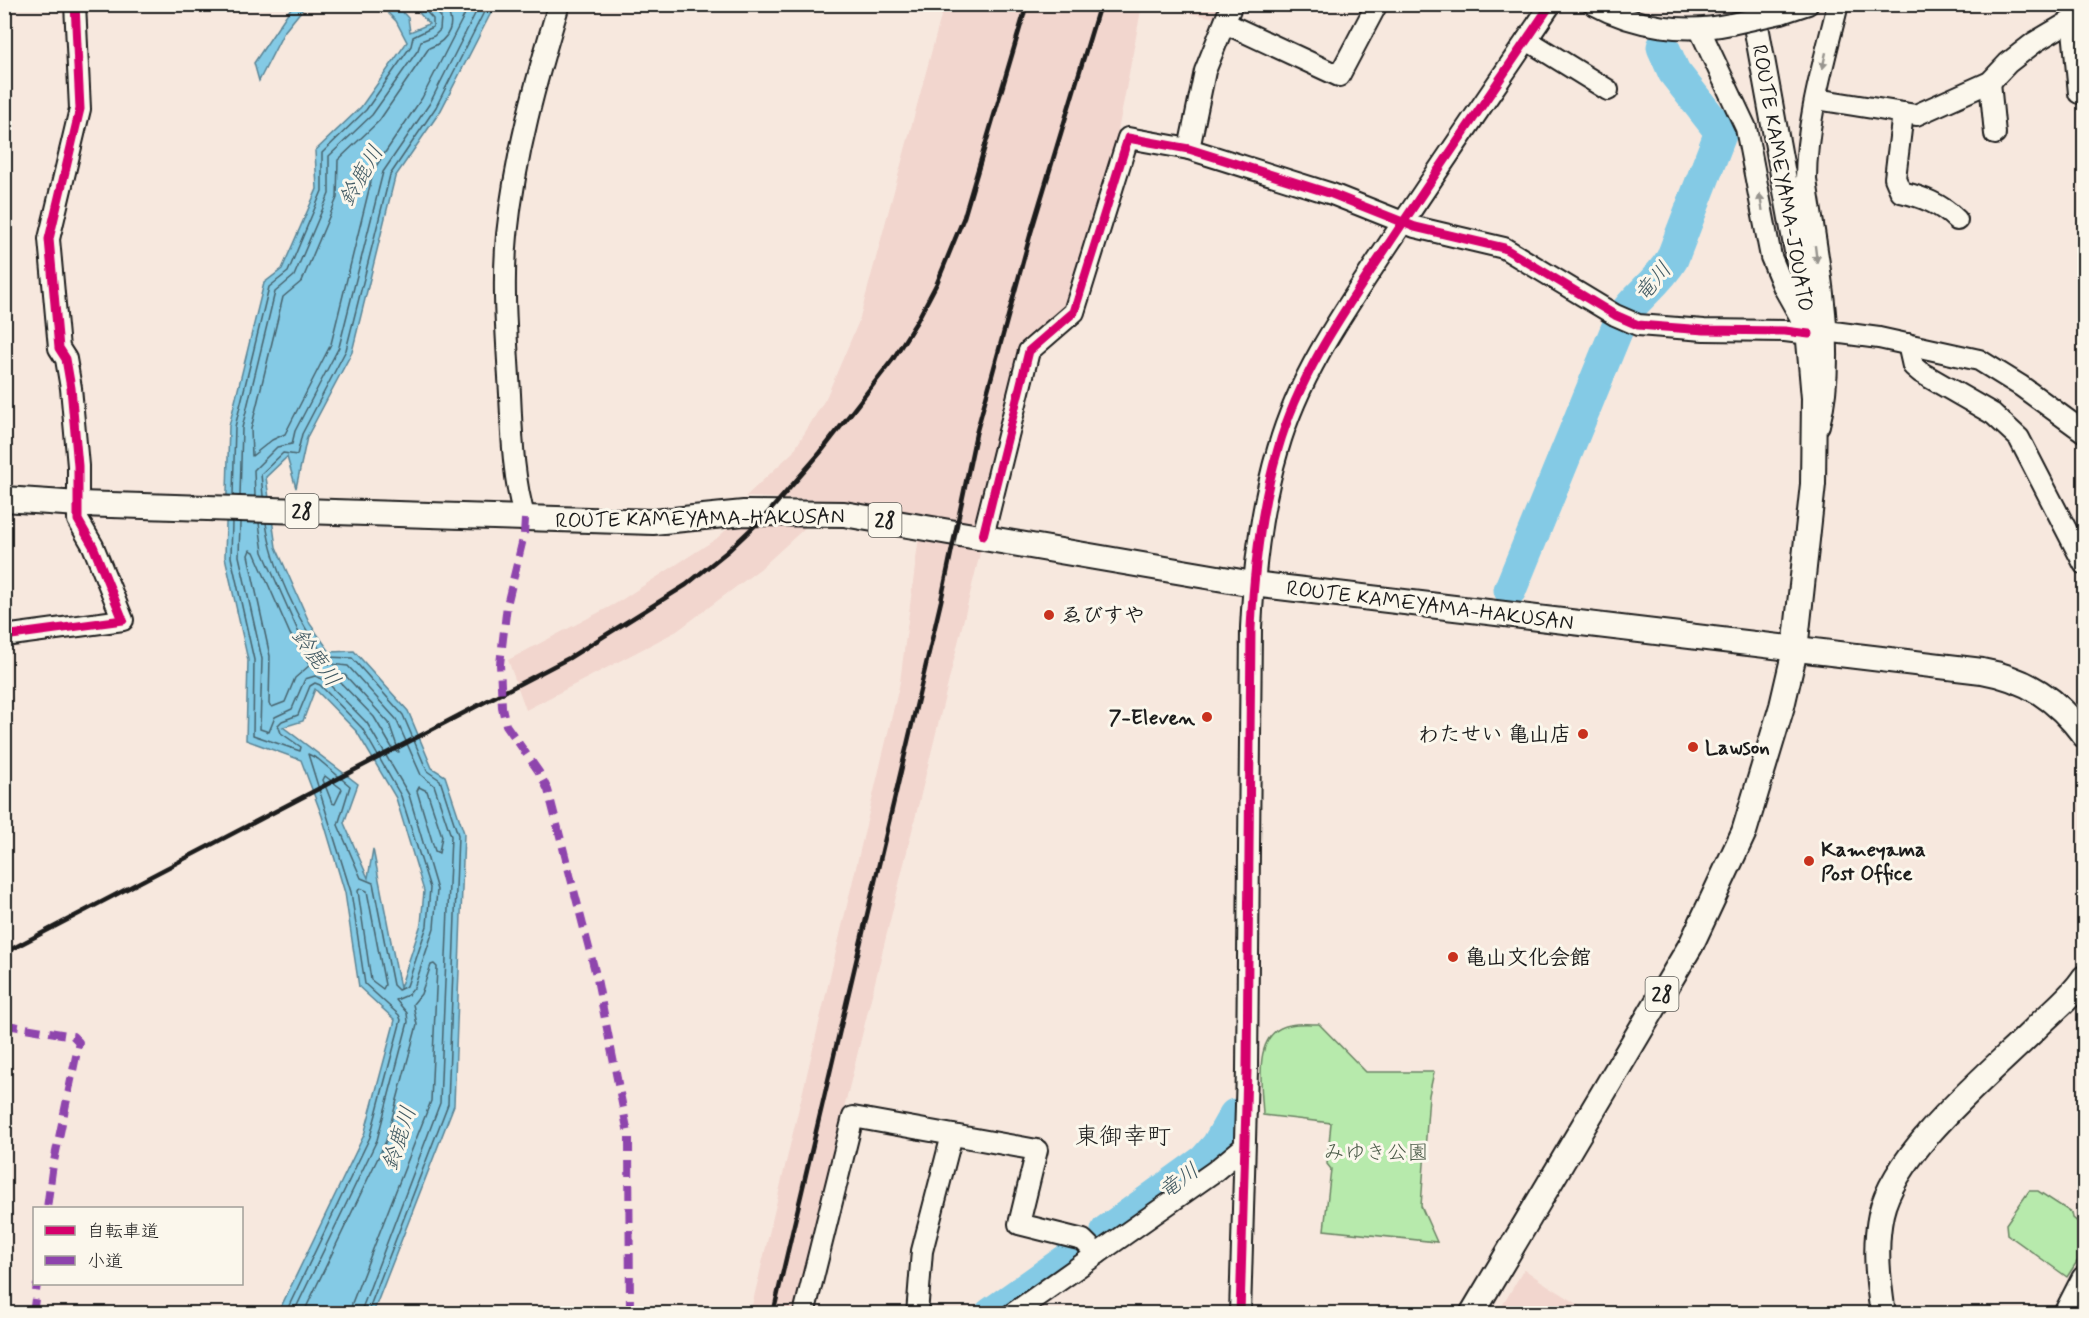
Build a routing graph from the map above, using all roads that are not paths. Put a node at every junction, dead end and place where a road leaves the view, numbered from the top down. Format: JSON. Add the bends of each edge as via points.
{"nodes":[{"id":1,"x":75,"y":4,"type":"edge"},
{"id":2,"x":559,"y":4,"type":"edge"},
{"id":3,"x":1232,"y":4,"type":"edge"},
{"id":4,"x":1377,"y":4,"type":"edge"},
{"id":5,"x":1551,"y":4,"type":"edge"},
{"id":6,"x":1593,"y":4,"type":"edge"},
{"id":7,"x":1752,"y":4,"type":"edge"},
{"id":8,"x":1808,"y":4,"type":"edge"},
{"id":9,"x":1838,"y":4,"type":"edge"},
{"id":10,"x":2078,"y":16,"type":"edge"},
{"id":11,"x":1225,"y":23,"type":"junction"},
{"id":12,"x":1700,"y":30,"type":"junction"},
{"id":13,"x":1527,"y":40,"type":"junction"},
{"id":14,"x":1990,"y":82,"type":"junction"},
{"id":15,"x":1608,"y":90,"type":"dead end"},
{"id":16,"x":2079,"y":93,"type":"dead end"},
{"id":17,"x":1816,"y":99,"type":"junction"},
{"id":18,"x":1903,"y":112,"type":"junction"},
{"id":19,"x":1995,"y":134,"type":"dead end"},
{"id":20,"x":1189,"y":149,"type":"junction"},
{"id":21,"x":1957,"y":220,"type":"dead end"},
{"id":22,"x":1404,"y":221,"type":"junction"},
{"id":23,"x":1818,"y":333,"type":"junction"},
{"id":24,"x":1908,"y":344,"type":"junction"},
{"id":25,"x":2085,"y":432,"type":"edge"},
{"id":26,"x":4,"y":499,"type":"edge"},
{"id":27,"x":85,"y":504,"type":"junction"},
{"id":28,"x":518,"y":519,"type":"junction"},
{"id":29,"x":983,"y":536,"type":"junction"},
{"id":30,"x":2085,"y":564,"type":"edge"},
{"id":31,"x":1253,"y":584,"type":"junction"},
{"id":32,"x":4,"y":636,"type":"edge"},
{"id":33,"x":1795,"y":650,"type":"junction"},
{"id":34,"x":2085,"y":735,"type":"edge"},
{"id":35,"x":2085,"y":978,"type":"edge"},
{"id":36,"x":952,"y":1135,"type":"junction"},
{"id":37,"x":1244,"y":1147,"type":"junction"},
{"id":38,"x":1097,"y":1254,"type":"junction"},
{"id":39,"x":2085,"y":1279,"type":"edge"},
{"id":40,"x":804,"y":1314,"type":"edge"},
{"id":41,"x":917,"y":1314,"type":"edge"},
{"id":42,"x":1012,"y":1314,"type":"edge"},
{"id":43,"x":1240,"y":1314,"type":"edge"},
{"id":44,"x":1472,"y":1314,"type":"edge"},
{"id":45,"x":1883,"y":1314,"type":"edge"},
{"id":46,"x":2066,"y":1314,"type":"edge"}],
"edges":[{"from":1,"to":27,"type":"street","via":[[80,109],[49,239],[59,348],[66,359],[71,388]]},
{"from":2,"to":28,"type":"street","via":[[520,152],[507,236],[506,330],[520,502]]},
{"from":3,"to":11,"type":"street"},
{"from":4,"to":11,"type":"street","via":[[1339,76]]},
{"from":5,"to":13,"type":"street"},
{"from":6,"to":12,"type":"street","via":[[1634,21]]},
{"from":7,"to":23,"type":"main road","name":"ROUTE KAMEYAMA-JOUATO"},
{"from":8,"to":12,"type":"street","bridge":true},
{"from":9,"to":17,"type":"street","one_way":true},
{"from":10,"to":14,"type":"street","via":[[2008,63]]},
{"from":10,"to":16,"type":"street"},
{"from":11,"to":20,"type":"street","via":[[1205,71]]},
{"from":23,"to":12,"type":"street","one_way":true,"via":[[1784,288],[1771,257],[1746,128]]},
{"from":13,"to":15,"type":"street"},
{"from":13,"to":22,"type":"street"},
{"from":14,"to":18,"type":"street","via":[[1916,115]]},
{"from":14,"to":19,"type":"street"},
{"from":17,"to":18,"type":"street"},
{"from":17,"to":23,"type":"street","one_way":true,"via":[[1806,180]]},
{"from":18,"to":21,"type":"street","via":[[1895,178],[1901,192],[1923,197]]},
{"from":20,"to":22,"type":"street"},
{"from":20,"to":29,"type":"street","via":[[1128,138],[1074,312],[1029,351]]},
{"from":22,"to":23,"type":"street","via":[[1504,248],[1638,325]]},
{"from":22,"to":31,"type":"street","via":[[1335,324],[1301,390],[1278,447]]},
{"from":23,"to":24,"type":"street"},
{"from":23,"to":33,"type":"main road","name":"ROUTE KAMEYAMA-JOUATO","via":[[1813,484]]},
{"from":24,"to":25,"type":"street","via":[[1979,360]]},
{"from":24,"to":30,"type":"street","via":[[1913,366],[1920,372],[1994,414],[2019,438]]},
{"from":26,"to":27,"type":"main road","name":"ROUTE KAMEYAMA-HAKUSAN","number":"28"},
{"from":27,"to":28,"type":"main road","name":"ROUTE KAMEYAMA-HAKUSAN","number":"28"},
{"from":27,"to":32,"type":"street","via":[[78,520],[93,546],[123,620]]},
{"from":28,"to":29,"type":"main road","name":"ROUTE KAMEYAMA-HAKUSAN","number":"28","via":[[653,522],[744,513],[830,513]]},
{"from":29,"to":31,"type":"main road","name":"ROUTE KAMEYAMA-HAKUSAN","number":"28"},
{"from":31,"to":33,"type":"main road","name":"ROUTE KAMEYAMA-HAKUSAN","number":"28"},
{"from":31,"to":37,"type":"street"},
{"from":33,"to":34,"type":"main road","via":[[2004,675],[2053,699]]},
{"from":33,"to":44,"type":"main road","number":"28","via":[[1754,803],[1710,908]]},
{"from":35,"to":45,"type":"main road","via":[[1926,1137],[1900,1170],[1888,1191],[1878,1234]]},
{"from":36,"to":38,"type":"street","via":[[1037,1150],[1019,1224],[1083,1240]]},
{"from":36,"to":40,"type":"street","via":[[853,1117]]},
{"from":36,"to":41,"type":"street","via":[[922,1251]]},
{"from":37,"to":38,"type":"street"},
{"from":37,"to":43,"type":"street"},
{"from":38,"to":42,"type":"street"},
{"from":39,"to":46,"type":"main road"}]}
